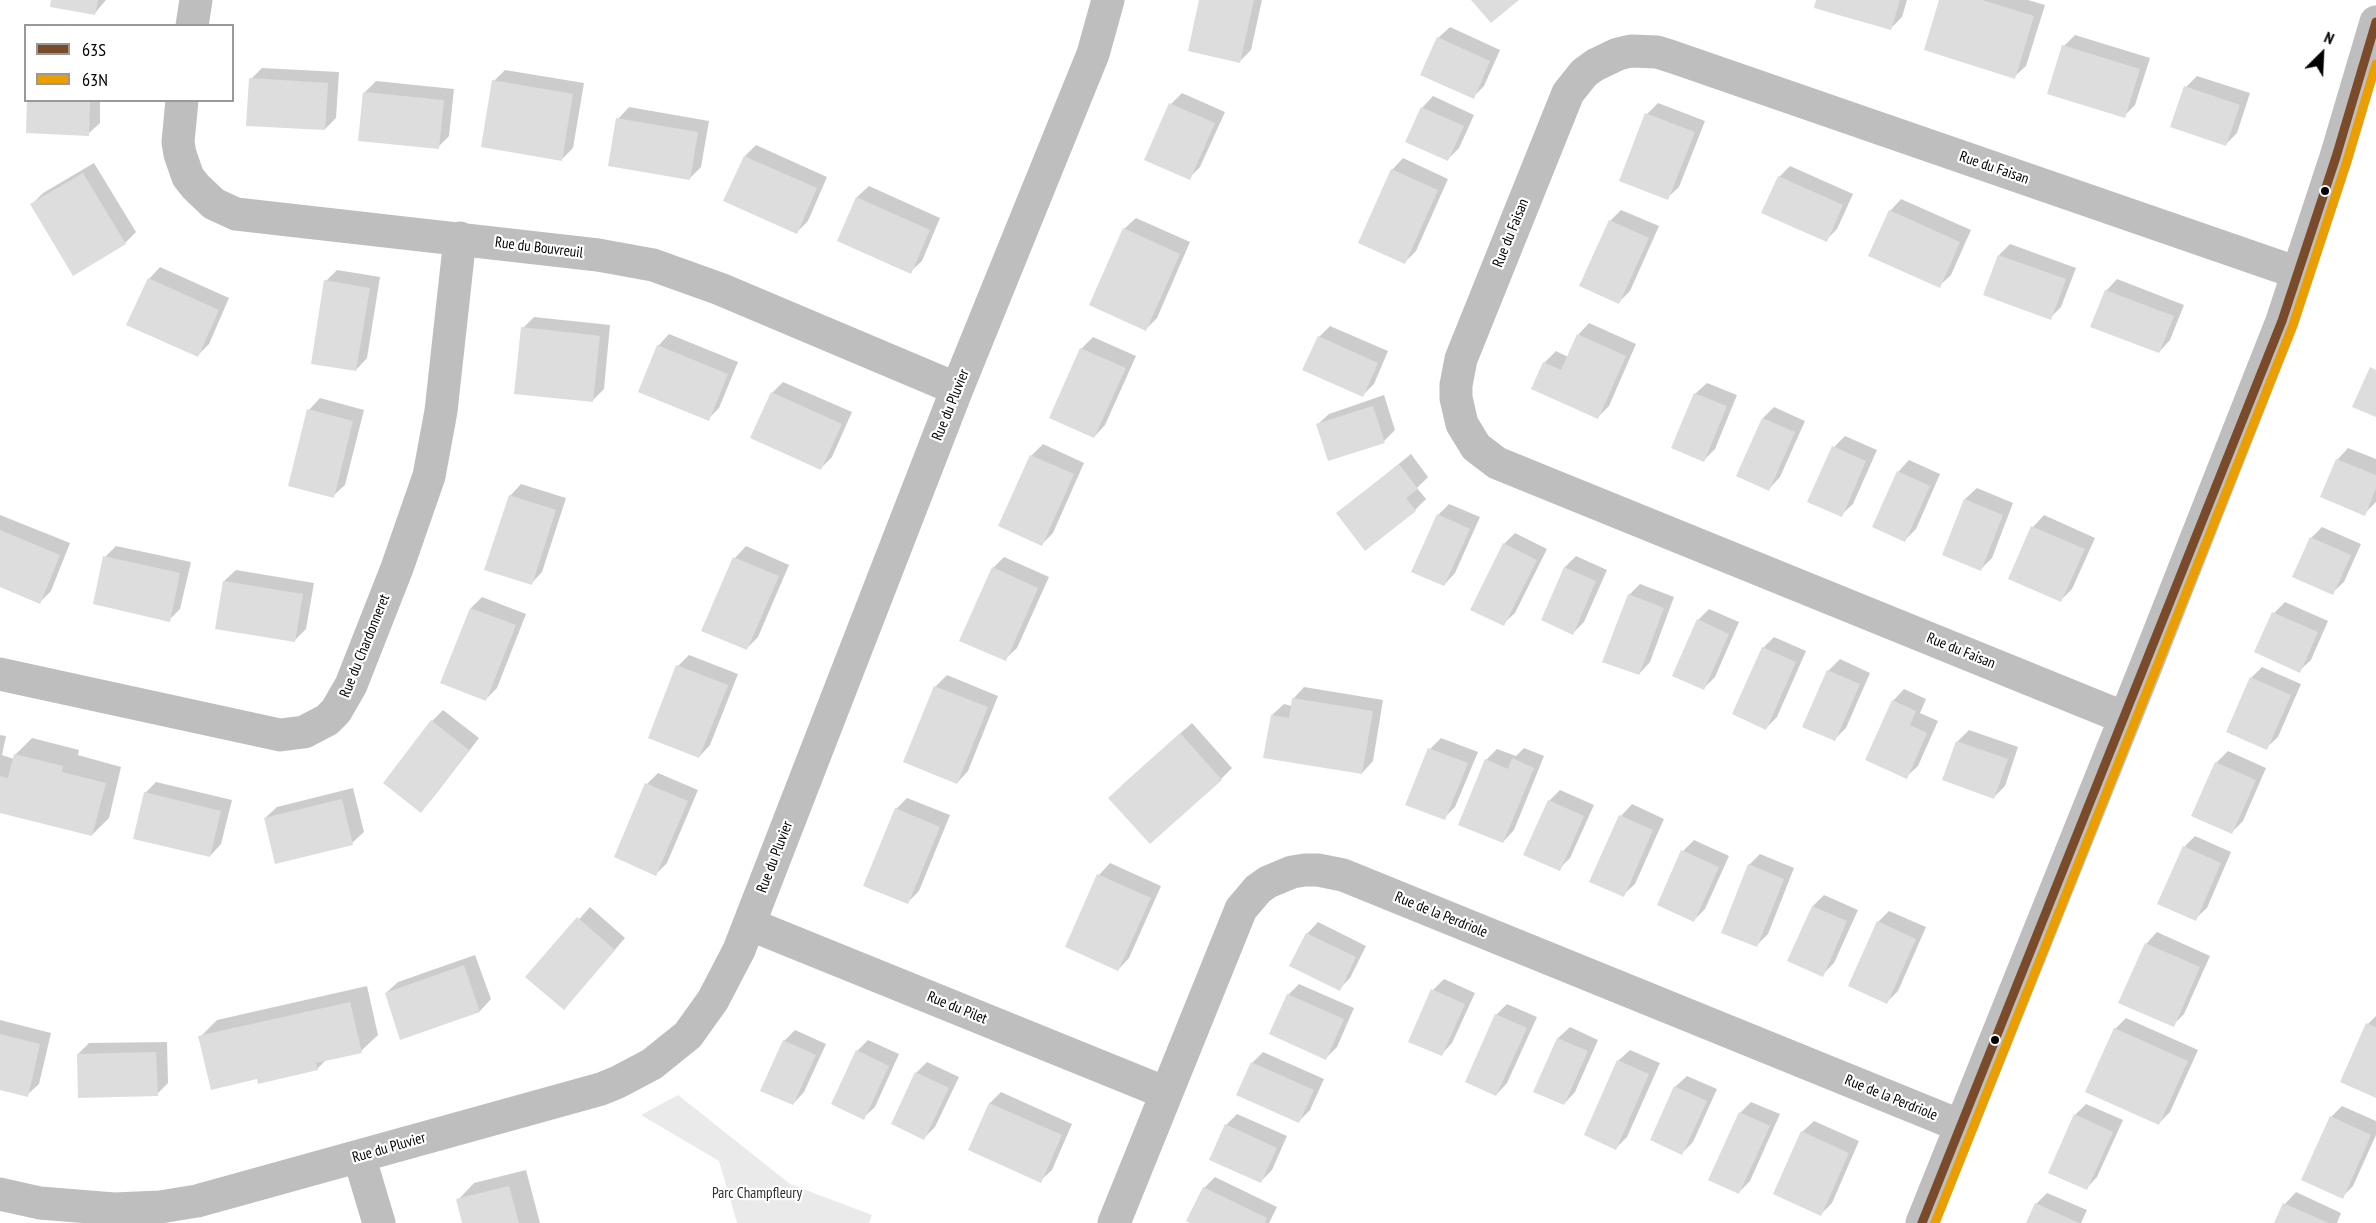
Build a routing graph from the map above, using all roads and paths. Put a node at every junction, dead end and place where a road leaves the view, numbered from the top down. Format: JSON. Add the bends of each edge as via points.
{"nodes":[{"id":1,"x":196,"y":0,"type":"edge"},
{"id":2,"x":1108,"y":0,"type":"edge"},
{"id":3,"x":2376,"y":22,"type":"edge"},
{"id":4,"x":192,"y":24,"type":"edge"},
{"id":5,"x":182,"y":102,"type":"edge"},
{"id":6,"x":460,"y":238,"type":"junction"},
{"id":7,"x":2298,"y":273,"type":"junction"},
{"id":8,"x":957,"y":389,"type":"junction"},
{"id":9,"x":0,"y":674,"type":"edge"},
{"id":10,"x":2125,"y":718,"type":"junction"},
{"id":11,"x":749,"y":924,"type":"junction"},
{"id":12,"x":1166,"y":1093,"type":"junction"},
{"id":13,"x":1961,"y":1126,"type":"junction"},
{"id":14,"x":359,"y":1156,"type":"junction"},
{"id":15,"x":0,"y":1194,"type":"edge"},
{"id":16,"x":379,"y":1223,"type":"edge"},
{"id":17,"x":1114,"y":1223,"type":"edge"},
{"id":18,"x":1922,"y":1223,"type":"edge"}],
"edges":[{"from":1,"to":4,"type":"street"},
{"from":2,"to":8,"type":"street","name":"Rue du Pluvier","via":[[1093,54]]},
{"from":3,"to":7,"type":"street"},
{"from":5,"to":6,"type":"street","name":"Rue du Bouvreuil","via":[[178,142],[184,166],[196,187],[224,209],[248,216]]},
{"from":6,"to":8,"type":"street","name":"Rue du Bouvreuil","via":[[653,265],[720,289]]},
{"from":6,"to":9,"type":"street","name":"Rue du Chardonneret","via":[[441,411],[429,476],[351,685],[327,720],[304,732],[280,735]]},
{"from":7,"to":10,"type":"street"},
{"from":7,"to":10,"type":"street","name":"Rue du Faisan","via":[[1670,56],[1631,51],[1595,65],[1568,93],[1461,359],[1456,398],[1462,424],[1476,447],[1497,464]]},
{"from":8,"to":11,"type":"street","name":"Rue du Pluvier"},
{"from":10,"to":13,"type":"street"},
{"from":11,"to":12,"type":"street","name":"Rue du Pilet"},
{"from":11,"to":14,"type":"street","name":"Rue du Pluvier","via":[[701,1018],[688,1035],[652,1064],[601,1089]]},
{"from":12,"to":13,"type":"street","name":"Rue de la Perdriole","via":[[1241,909],[1274,879],[1292,872],[1318,870],[1343,875]]},
{"from":12,"to":17,"type":"street","name":"Rue de la Perdriole"},
{"from":13,"to":18,"type":"street"},
{"from":14,"to":15,"type":"street","name":"Rue du Pluvier","via":[[196,1201],[160,1207],[64,1206]]},
{"from":14,"to":16,"type":"street"}]}
